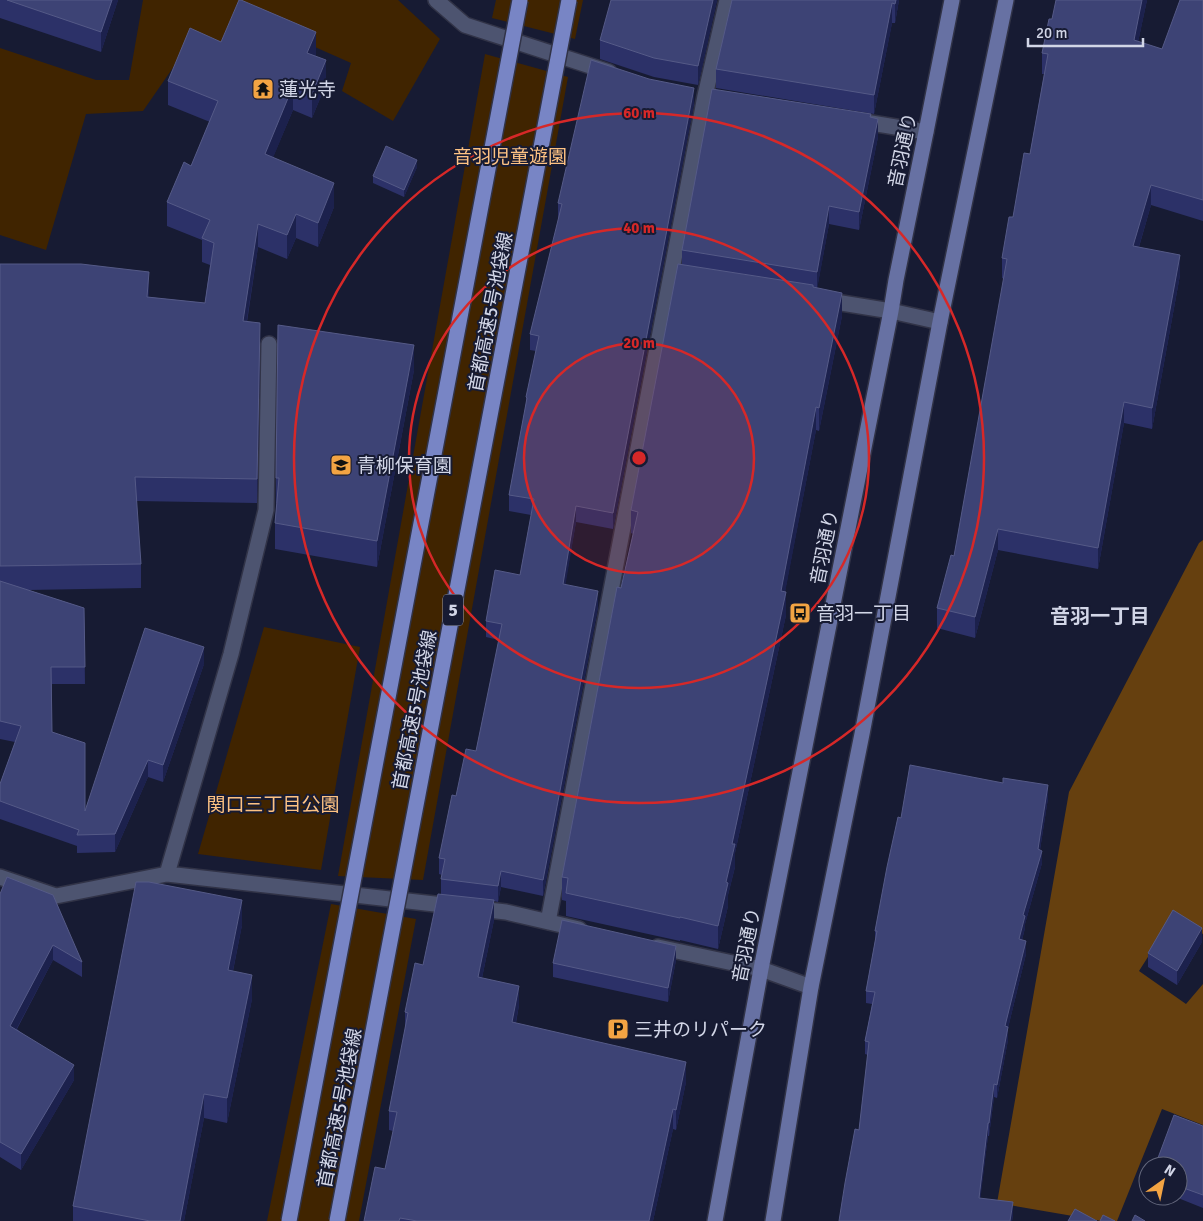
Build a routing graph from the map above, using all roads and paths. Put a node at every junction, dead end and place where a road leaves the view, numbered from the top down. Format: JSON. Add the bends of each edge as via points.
{"nodes":[{"id":1,"x":436,"y":0,"type":"edge"},
{"id":2,"x":520,"y":0,"type":"edge"},
{"id":3,"x":569,"y":0,"type":"edge"},
{"id":4,"x":727,"y":0,"type":"edge"},
{"id":5,"x":952,"y":0,"type":"edge"},
{"id":6,"x":1006,"y":0,"type":"edge"},
{"id":7,"x":624,"y":77,"type":"edge"},
{"id":8,"x":687,"y":93,"type":"edge"},
{"id":9,"x":710,"y":97,"type":"junction"},
{"id":10,"x":840,"y":118,"type":"edge"},
{"id":11,"x":926,"y":132,"type":"junction"},
{"id":12,"x":806,"y":298,"type":"edge"},
{"id":13,"x":891,"y":311,"type":"junction"},
{"id":14,"x":940,"y":322,"type":"junction"},
{"id":15,"x":269,"y":344,"type":"dead end"},
{"id":16,"x":167,"y":874,"type":"junction"},
{"id":17,"x":0,"y":877,"type":"edge"},
{"id":18,"x":548,"y":922,"type":"junction"},
{"id":19,"x":595,"y":933,"type":"edge"},
{"id":20,"x":641,"y":943,"type":"edge"},
{"id":21,"x":761,"y":969,"type":"junction"},
{"id":22,"x":811,"y":987,"type":"junction"},
{"id":23,"x":289,"y":1221,"type":"edge"},
{"id":24,"x":337,"y":1221,"type":"edge"},
{"id":25,"x":715,"y":1221,"type":"edge"},
{"id":26,"x":773,"y":1221,"type":"edge"}],
"edges":[{"from":1,"to":7,"type":"street","via":[[465,25]]},
{"from":2,"to":23,"type":"highway","name":"首都高速5号池袋線","bridge":true},
{"from":3,"to":24,"type":"highway","name":"首都高速5号池袋線","number":"5","bridge":true},
{"from":4,"to":9,"type":"street"},
{"from":5,"to":11,"type":"main road","name":"音羽通り"},
{"from":6,"to":14,"type":"main road"},
{"from":8,"to":9,"type":"street"},
{"from":9,"to":18,"type":"street"},
{"from":10,"to":11,"type":"street"},
{"from":11,"to":13,"type":"main road","name":"音羽通り"},
{"from":12,"to":13,"type":"street"},
{"from":13,"to":14,"type":"street"},
{"from":13,"to":21,"type":"main road","name":"音羽通り"},
{"from":14,"to":22,"type":"main road"},
{"from":15,"to":16,"type":"street","via":[[266,510],[231,654]]},
{"from":16,"to":17,"type":"street","via":[[56,896]]},
{"from":16,"to":18,"type":"street","via":[[506,912]]},
{"from":18,"to":19,"type":"street"},
{"from":20,"to":21,"type":"street"},
{"from":21,"to":22,"type":"street"},
{"from":21,"to":25,"type":"main road","name":"音羽通り"},
{"from":22,"to":26,"type":"main road"}]}
